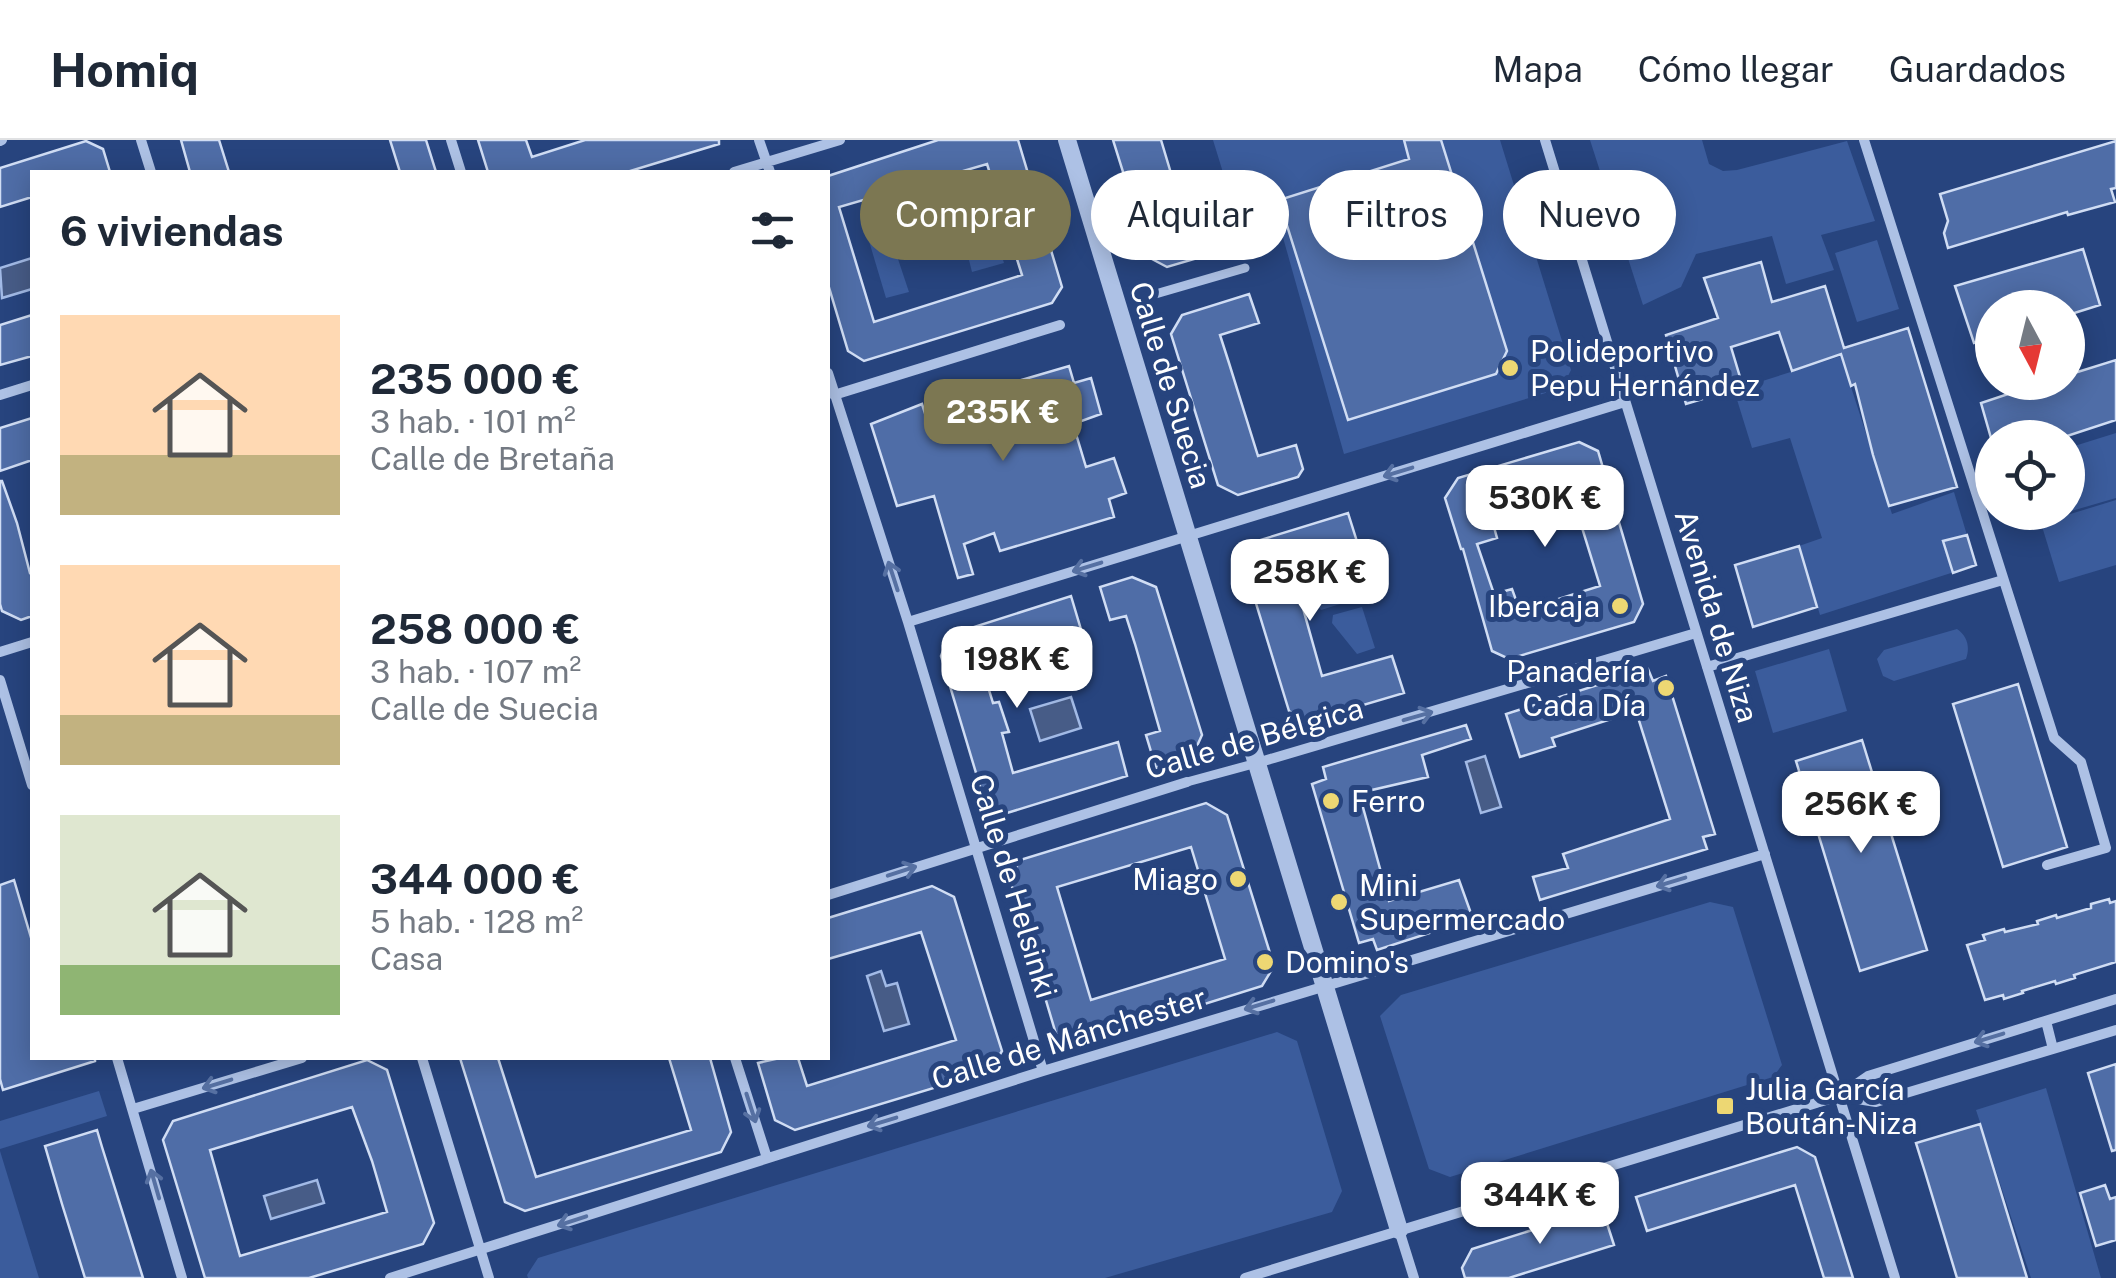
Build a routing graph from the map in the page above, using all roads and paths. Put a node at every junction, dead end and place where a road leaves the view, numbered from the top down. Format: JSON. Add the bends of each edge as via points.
{"nodes":[{"id":1,"x":141,"y":140,"type":"edge"},
{"id":2,"x":451,"y":140,"type":"edge"},
{"id":3,"x":759,"y":140,"type":"edge"},
{"id":4,"x":840,"y":140,"type":"edge"},
{"id":5,"x":1066,"y":140,"type":"edge"},
{"id":6,"x":1545,"y":140,"type":"edge"},
{"id":7,"x":1864,"y":140,"type":"edge"},
{"id":8,"x":768,"y":168,"type":"edge"},
{"id":9,"x":150,"y":170,"type":"edge"},
{"id":10,"x":460,"y":170,"type":"edge"},
{"id":11,"x":1245,"y":268,"type":"dead end"},
{"id":12,"x":1152,"y":295,"type":"dead end"},
{"id":13,"x":1060,"y":325,"type":"dead end"},
{"id":14,"x":830,"y":380,"type":"edge"},
{"id":15,"x":30,"y":386,"type":"edge"},
{"id":16,"x":0,"y":395,"type":"edge"},
{"id":17,"x":834,"y":395,"type":"junction"},
{"id":18,"x":1625,"y":402,"type":"junction"},
{"id":19,"x":1188,"y":536,"type":"junction"},
{"id":20,"x":2003,"y":580,"type":"junction"},
{"id":21,"x":908,"y":622,"type":"junction"},
{"id":22,"x":1696,"y":633,"type":"junction"},
{"id":23,"x":30,"y":643,"type":"edge"},
{"id":24,"x":0,"y":652,"type":"edge"},
{"id":25,"x":1707,"y":667,"type":"junction"},
{"id":26,"x":0,"y":680,"type":"edge"},
{"id":27,"x":1257,"y":763,"type":"junction"},
{"id":28,"x":30,"y":778,"type":"edge"},
{"id":29,"x":1187,"y":782,"type":"joint"},
{"id":30,"x":976,"y":848,"type":"junction"},
{"id":31,"x":1764,"y":854,"type":"junction"},
{"id":32,"x":2047,"y":865,"type":"dead end"},
{"id":33,"x":830,"y":894,"type":"edge"},
{"id":34,"x":1325,"y":986,"type":"junction"},
{"id":35,"x":2116,"y":999,"type":"edge"},
{"id":36,"x":2046,"y":1021,"type":"junction"},
{"id":37,"x":2116,"y":1030,"type":"edge"},
{"id":38,"x":2054,"y":1049,"type":"junction"},
{"id":39,"x":118,"y":1060,"type":"edge"},
{"id":40,"x":295,"y":1060,"type":"edge"},
{"id":41,"x":423,"y":1060,"type":"edge"},
{"id":42,"x":736,"y":1060,"type":"edge"},
{"id":43,"x":1043,"y":1071,"type":"junction"},
{"id":44,"x":1839,"y":1096,"type":"junction"},
{"id":45,"x":133,"y":1109,"type":"junction"},
{"id":46,"x":767,"y":1158,"type":"junction"},
{"id":47,"x":1399,"y":1230,"type":"junction"},
{"id":48,"x":481,"y":1251,"type":"junction"},
{"id":49,"x":182,"y":1278,"type":"edge"},
{"id":50,"x":390,"y":1278,"type":"edge"},
{"id":51,"x":489,"y":1278,"type":"edge"},
{"id":52,"x":1245,"y":1278,"type":"edge"},
{"id":53,"x":1414,"y":1278,"type":"edge"},
{"id":54,"x":1895,"y":1278,"type":"edge"}],
"edges":[{"from":1,"to":9,"type":"street"},
{"from":2,"to":10,"type":"street"},
{"from":3,"to":8,"type":"street"},
{"from":4,"to":8,"type":"street"},
{"from":5,"to":19,"type":"street","name":"Calle de Suecia"},
{"from":6,"to":18,"type":"street","name":"Avenida de Niza"},
{"from":7,"to":20,"type":"street"},
{"from":11,"to":12,"type":"street"},
{"from":13,"to":17,"type":"street"},
{"from":14,"to":17,"type":"street","name":"Calle de Helsinki"},
{"from":15,"to":16,"type":"street"},
{"from":21,"to":17,"type":"street","name":"Calle de Helsinki","one_way":true},
{"from":18,"to":19,"type":"street","one_way":true},
{"from":18,"to":22,"type":"street","name":"Avenida de Niza"},
{"from":19,"to":21,"type":"street","one_way":true},
{"from":19,"to":27,"type":"street","name":"Calle de Suecia"},
{"from":20,"to":25,"type":"street"},
{"from":20,"to":32,"type":"street","via":[[2054,738],[2081,762],[2106,848]]},
{"from":21,"to":30,"type":"street","name":"Calle de Helsinki"},
{"from":22,"to":25,"type":"street","name":"Avenida de Niza"},
{"from":27,"to":22,"type":"street","name":"Calle de Bélgica","one_way":true},
{"from":23,"to":24,"type":"street"},
{"from":25,"to":31,"type":"street","name":"Avenida de Niza"},
{"from":26,"to":28,"type":"street"},
{"from":27,"to":29,"type":"street","name":"Calle de Bélgica"},
{"from":27,"to":34,"type":"street","name":"Calle de Suecia"},
{"from":29,"to":30,"type":"street","name":"Calle de Bélgica"},
{"from":33,"to":30,"type":"street","name":"Calle de Bélgica","one_way":true},
{"from":30,"to":43,"type":"street","name":"Calle de Helsinki"},
{"from":31,"to":34,"type":"street","name":"Calle de Mánchester","one_way":true},
{"from":31,"to":44,"type":"street","name":"Avenida de Niza"},
{"from":34,"to":43,"type":"street","name":"Calle de Mánchester","one_way":true},
{"from":34,"to":47,"type":"street","name":"Calle de Suecia"},
{"from":35,"to":36,"type":"street"},
{"from":36,"to":38,"type":"street"},
{"from":36,"to":44,"type":"street","one_way":true,"via":[[1868,1076]]},
{"from":37,"to":38,"type":"street"},
{"from":38,"to":44,"type":"street","via":[[1876,1102]]},
{"from":39,"to":45,"type":"street"},
{"from":40,"to":45,"type":"street","one_way":true},
{"from":41,"to":48,"type":"street"},
{"from":42,"to":46,"type":"street","one_way":true},
{"from":43,"to":46,"type":"street","name":"Calle de Mánchester","one_way":true},
{"from":44,"to":47,"type":"street"},
{"from":44,"to":54,"type":"street","name":"Avenida de Niza"},
{"from":49,"to":45,"type":"street","one_way":true},
{"from":46,"to":48,"type":"street","name":"Calle de Mánchester","one_way":true},
{"from":47,"to":52,"type":"street"},
{"from":47,"to":53,"type":"street","name":"Calle de Suecia"},
{"from":48,"to":50,"type":"street","name":"Calle de Mánchester"},
{"from":48,"to":51,"type":"street"}]}
